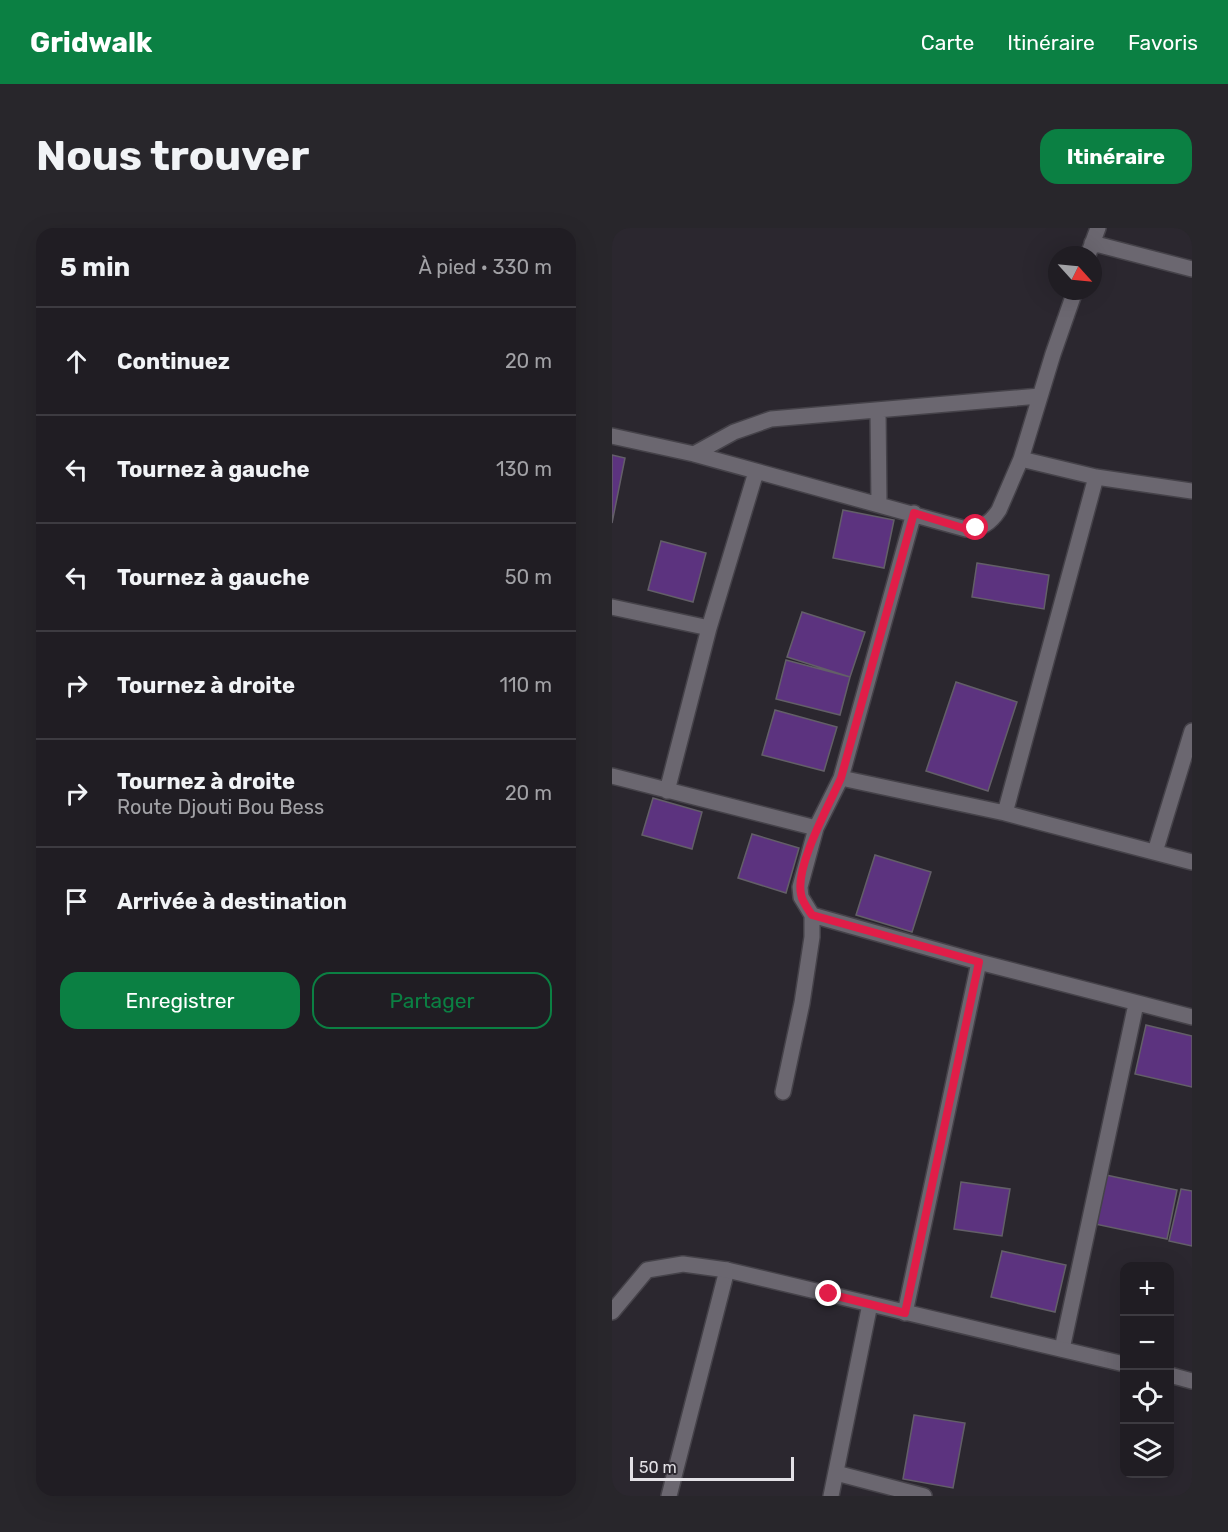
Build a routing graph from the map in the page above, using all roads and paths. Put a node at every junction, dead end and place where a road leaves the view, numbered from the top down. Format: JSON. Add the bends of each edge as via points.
{"nodes":[{"id":1,"x":1098,"y":228,"type":"edge"},
{"id":2,"x":1091,"y":246,"type":"edge"},
{"id":3,"x":1102,"y":251,"type":"edge"},
{"id":4,"x":1192,"y":269,"type":"edge"},
{"id":5,"x":1072,"y":300,"type":"edge"},
{"id":6,"x":1040,"y":396,"type":"junction"},
{"id":7,"x":878,"y":410,"type":"junction"},
{"id":8,"x":612,"y":436,"type":"edge"},
{"id":9,"x":694,"y":454,"type":"junction"},
{"id":10,"x":1021,"y":459,"type":"junction"},
{"id":11,"x":756,"y":472,"type":"junction"},
{"id":12,"x":1096,"y":477,"type":"junction"},
{"id":13,"x":1192,"y":491,"type":"edge"},
{"id":14,"x":879,"y":504,"type":"junction"},
{"id":15,"x":914,"y":513,"type":"junction"},
{"id":16,"x":612,"y":606,"type":"edge"},
{"id":17,"x":710,"y":628,"type":"junction"},
{"id":18,"x":1192,"y":731,"type":"edge"},
{"id":19,"x":612,"y":776,"type":"edge"},
{"id":20,"x":841,"y":778,"type":"junction"},
{"id":21,"x":667,"y":791,"type":"junction"},
{"id":22,"x":1005,"y":813,"type":"junction"},
{"id":23,"x":816,"y":828,"type":"junction"},
{"id":24,"x":1155,"y":852,"type":"junction"},
{"id":25,"x":1192,"y":862,"type":"edge"},
{"id":26,"x":812,"y":915,"type":"junction"},
{"id":27,"x":979,"y":962,"type":"junction"},
{"id":28,"x":1136,"y":1004,"type":"junction"},
{"id":29,"x":1192,"y":1017,"type":"edge"},
{"id":30,"x":783,"y":1092,"type":"dead end"},
{"id":31,"x":727,"y":1270,"type":"junction"},
{"id":32,"x":870,"y":1304,"type":"junction"},
{"id":33,"x":612,"y":1312,"type":"edge"},
{"id":34,"x":905,"y":1313,"type":"junction"},
{"id":35,"x":1062,"y":1349,"type":"junction"},
{"id":36,"x":1120,"y":1364,"type":"edge"},
{"id":37,"x":1174,"y":1376,"type":"edge"},
{"id":38,"x":1192,"y":1381,"type":"edge"},
{"id":39,"x":836,"y":1473,"type":"junction"},
{"id":40,"x":669,"y":1496,"type":"edge"},
{"id":41,"x":831,"y":1496,"type":"edge"},
{"id":42,"x":924,"y":1496,"type":"edge"}],
"edges":[{"from":1,"to":2,"type":"street"},
{"from":3,"to":4,"type":"street"},
{"from":5,"to":6,"type":"street"},
{"from":6,"to":7,"type":"street"},
{"from":6,"to":10,"type":"street"},
{"from":7,"to":9,"type":"street","via":[[771,419],[734,432]]},
{"from":7,"to":14,"type":"street"},
{"from":8,"to":9,"type":"street"},
{"from":9,"to":11,"type":"street"},
{"from":10,"to":12,"type":"street"},
{"from":10,"to":15,"type":"street","via":[[999,510],[983,526],[966,529]]},
{"from":11,"to":14,"type":"street"},
{"from":11,"to":17,"type":"street"},
{"from":12,"to":13,"type":"street"},
{"from":12,"to":22,"type":"street"},
{"from":14,"to":15,"type":"street"},
{"from":15,"to":20,"type":"street"},
{"from":16,"to":17,"type":"street"},
{"from":17,"to":21,"type":"street"},
{"from":18,"to":24,"type":"street"},
{"from":19,"to":21,"type":"street"},
{"from":20,"to":22,"type":"street"},
{"from":20,"to":23,"type":"street"},
{"from":21,"to":23,"type":"street"},
{"from":22,"to":24,"type":"street"},
{"from":23,"to":26,"type":"street","via":[[800,887],[801,897]]},
{"from":24,"to":25,"type":"street"},
{"from":26,"to":27,"type":"street"},
{"from":26,"to":30,"type":"street","via":[[809,963]]},
{"from":27,"to":28,"type":"street"},
{"from":27,"to":34,"type":"street"},
{"from":28,"to":29,"type":"street"},
{"from":28,"to":35,"type":"street"},
{"from":31,"to":32,"type":"street"},
{"from":31,"to":33,"type":"street","via":[[683,1264],[647,1269]]},
{"from":31,"to":40,"type":"street"},
{"from":32,"to":34,"type":"street"},
{"from":32,"to":39,"type":"street"},
{"from":34,"to":35,"type":"street"},
{"from":35,"to":36,"type":"street"},
{"from":37,"to":38,"type":"street"},
{"from":39,"to":41,"type":"street"},
{"from":39,"to":42,"type":"street"}]}
